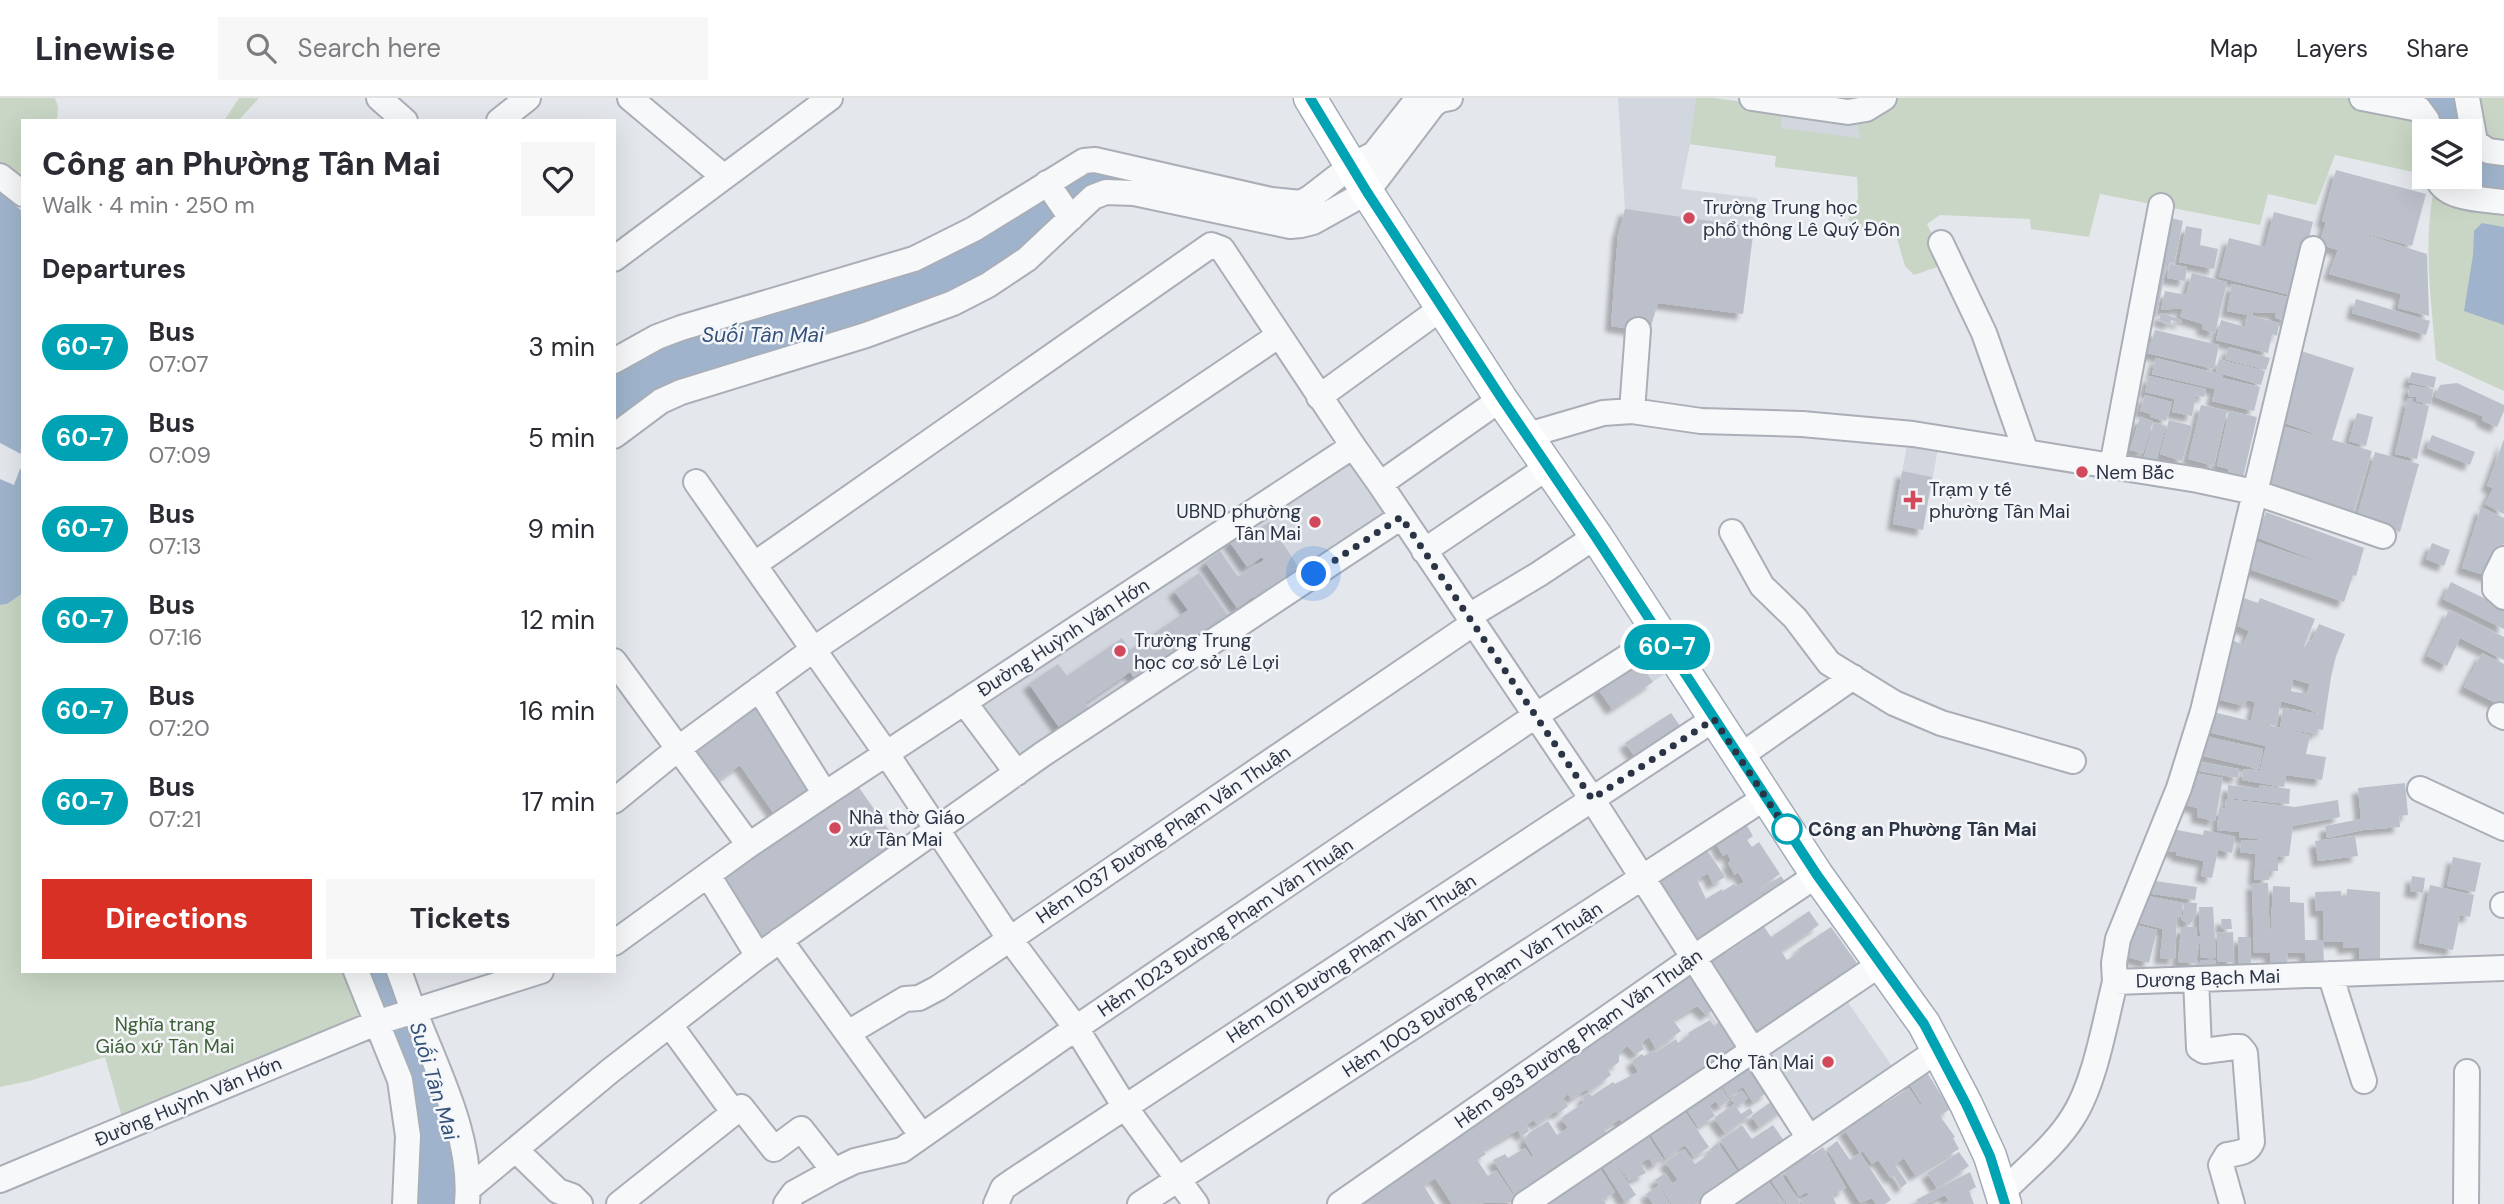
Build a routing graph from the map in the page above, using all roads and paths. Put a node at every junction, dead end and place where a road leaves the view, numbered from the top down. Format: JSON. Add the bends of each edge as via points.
{"nodes":[{"id":1,"x":379,"y":98,"type":"edge"},
{"id":2,"x":528,"y":98,"type":"edge"},
{"id":3,"x":631,"y":98,"type":"edge"},
{"id":4,"x":830,"y":98,"type":"edge"},
{"id":5,"x":1310,"y":98,"type":"edge"},
{"id":6,"x":1418,"y":98,"type":"edge"},
{"id":7,"x":1450,"y":98,"type":"edge"},
{"id":8,"x":1752,"y":98,"type":"edge"},
{"id":9,"x":1884,"y":98,"type":"edge"},
{"id":10,"x":2361,"y":98,"type":"edge"},
{"id":11,"x":2467,"y":98,"type":"edge"},
{"id":12,"x":403,"y":119,"type":"edge"},
{"id":13,"x":502,"y":119,"type":"edge"},
{"id":14,"x":2426,"y":119,"type":"edge"},
{"id":15,"x":2504,"y":153,"type":"edge"},
{"id":16,"x":0,"y":176,"type":"edge"},
{"id":17,"x":724,"y":177,"type":"junction"},
{"id":18,"x":1359,"y":179,"type":"junction"},
{"id":19,"x":1047,"y":183,"type":"junction"},
{"id":20,"x":2445,"y":189,"type":"edge"},
{"id":21,"x":21,"y":192,"type":"edge"},
{"id":22,"x":2504,"y":202,"type":"edge"},
{"id":23,"x":2161,"y":206,"type":"dead end"},
{"id":24,"x":1072,"y":218,"type":"junction"},
{"id":25,"x":1941,"y":243,"type":"dead end"},
{"id":26,"x":2313,"y":249,"type":"dead end"},
{"id":27,"x":616,"y":258,"type":"edge"},
{"id":28,"x":1443,"y":307,"type":"junction"},
{"id":29,"x":1638,"y":330,"type":"dead end"},
{"id":30,"x":1278,"y":336,"type":"junction"},
{"id":31,"x":616,"y":360,"type":"edge"},
{"id":32,"x":1319,"y":397,"type":"junction"},
{"id":33,"x":1502,"y":399,"type":"junction"},
{"id":34,"x":1632,"y":411,"type":"junction"},
{"id":35,"x":616,"y":435,"type":"edge"},
{"id":36,"x":1528,"y":435,"type":"junction"},
{"id":37,"x":1353,"y":446,"type":"junction"},
{"id":38,"x":2026,"y":453,"type":"junction"},
{"id":39,"x":2112,"y":466,"type":"junction"},
{"id":40,"x":1548,"y":467,"type":"junction"},
{"id":41,"x":696,"y":482,"type":"dead end"},
{"id":42,"x":1380,"y":484,"type":"junction"},
{"id":43,"x":2255,"y":492,"type":"junction"},
{"id":44,"x":1401,"y":517,"type":"junction"},
{"id":45,"x":1732,"y":532,"type":"dead end"},
{"id":46,"x":1595,"y":536,"type":"junction"},
{"id":47,"x":2383,"y":536,"type":"dead end"},
{"id":48,"x":1424,"y":551,"type":"junction"},
{"id":49,"x":2504,"y":559,"type":"edge"},
{"id":50,"x":754,"y":564,"type":"junction"},
{"id":51,"x":2504,"y":597,"type":"edge"},
{"id":52,"x":1472,"y":619,"type":"junction"},
{"id":53,"x":1660,"y":636,"type":"junction"},
{"id":54,"x":814,"y":649,"type":"junction"},
{"id":55,"x":616,"y":664,"type":"edge"},
{"id":56,"x":1853,"y":677,"type":"junction"},
{"id":57,"x":759,"y":689,"type":"junction"},
{"id":58,"x":964,"y":702,"type":"junction"},
{"id":59,"x":1535,"y":716,"type":"junction"},
{"id":60,"x":1714,"y":719,"type":"junction"},
{"id":61,"x":679,"y":748,"type":"junction"},
{"id":62,"x":886,"y":753,"type":"junction"},
{"id":63,"x":1739,"y":757,"type":"junction"},
{"id":64,"x":2073,"y":761,"type":"dead end"},
{"id":65,"x":1017,"y":773,"type":"junction"},
{"id":66,"x":2420,"y":789,"type":"dead end"},
{"id":67,"x":825,"y":794,"type":"junction"},
{"id":68,"x":1766,"y":797,"type":"junction"},
{"id":69,"x":616,"y":799,"type":"edge"},
{"id":70,"x":1592,"y":799,"type":"junction"},
{"id":71,"x":2504,"y":828,"type":"edge"},
{"id":72,"x":937,"y":830,"type":"junction"},
{"id":73,"x":749,"y":845,"type":"junction"},
{"id":74,"x":708,"y":875,"type":"junction"},
{"id":75,"x":1817,"y":875,"type":"junction"},
{"id":76,"x":1644,"y":877,"type":"junction"},
{"id":77,"x":1009,"y":938,"type":"junction"},
{"id":78,"x":780,"y":940,"type":"junction"},
{"id":79,"x":616,"y":942,"type":"edge"},
{"id":80,"x":758,"y":956,"type":"junction"},
{"id":81,"x":1693,"y":958,"type":"junction"},
{"id":82,"x":1882,"y":963,"type":"junction"},
{"id":83,"x":2504,"y":968,"type":"edge"},
{"id":84,"x":357,"y":973,"type":"edge"},
{"id":85,"x":399,"y":973,"type":"edge"},
{"id":86,"x":533,"y":973,"type":"edge"},
{"id":87,"x":2330,"y":974,"type":"junction"},
{"id":88,"x":2196,"y":979,"type":"junction"},
{"id":89,"x":2115,"y":982,"type":"junction"},
{"id":90,"x":411,"y":1004,"type":"junction"},
{"id":91,"x":376,"y":1023,"type":"junction"},
{"id":92,"x":670,"y":1025,"type":"junction"},
{"id":93,"x":1076,"y":1028,"type":"junction"},
{"id":94,"x":848,"y":1034,"type":"junction"},
{"id":95,"x":1755,"y":1050,"type":"junction"},
{"id":96,"x":1938,"y":1050,"type":"junction"},
{"id":97,"x":2467,"y":1072,"type":"dead end"},
{"id":98,"x":2364,"y":1081,"type":"dead end"},
{"id":99,"x":1125,"y":1107,"type":"junction"},
{"id":100,"x":734,"y":1113,"type":"junction"},
{"id":101,"x":922,"y":1136,"type":"junction"},
{"id":102,"x":1809,"y":1138,"type":"junction"},
{"id":103,"x":517,"y":1152,"type":"junction"},
{"id":104,"x":834,"y":1171,"type":"junction"},
{"id":105,"x":0,"y":1180,"type":"edge"},
{"id":106,"x":1177,"y":1180,"type":"junction"},
{"id":107,"x":468,"y":1197,"type":"edge"},
{"id":108,"x":2003,"y":1198,"type":"edge"},
{"id":109,"x":405,"y":1204,"type":"edge"},
{"id":110,"x":580,"y":1204,"type":"edge"},
{"id":111,"x":620,"y":1204,"type":"edge"},
{"id":112,"x":786,"y":1204,"type":"edge"},
{"id":113,"x":996,"y":1204,"type":"edge"},
{"id":114,"x":1140,"y":1204,"type":"edge"},
{"id":115,"x":1196,"y":1204,"type":"edge"},
{"id":116,"x":1340,"y":1204,"type":"edge"},
{"id":117,"x":1525,"y":1204,"type":"edge"},
{"id":118,"x":1713,"y":1204,"type":"edge"},
{"id":119,"x":2232,"y":1204,"type":"edge"},
{"id":120,"x":2466,"y":1204,"type":"edge"}],
"edges":[{"from":1,"to":12,"type":"street"},
{"from":2,"to":13,"type":"street"},
{"from":3,"to":17,"type":"street"},
{"from":4,"to":17,"type":"street"},
{"from":5,"to":18,"type":"main road"},
{"from":6,"to":18,"type":"street"},
{"from":7,"to":18,"type":"street","via":[[1433,105]]},
{"from":8,"to":9,"type":"street","via":[[1849,112],[1866,109]]},
{"from":10,"to":14,"type":"street","via":[[2419,109]]},
{"from":11,"to":15,"type":"street","via":[[2475,142],[2488,151]]},
{"from":16,"to":21,"type":"street"},
{"from":17,"to":27,"type":"street"},
{"from":18,"to":19,"type":"street","via":[[1291,204],[1095,160],[1077,163]]},
{"from":18,"to":24,"type":"street","via":[[1313,222],[1301,225],[1121,192],[1093,197]]},
{"from":18,"to":28,"type":"main road"},
{"from":19,"to":24,"type":"street"},
{"from":19,"to":31,"type":"street","via":[[974,229],[914,259],[681,328]]},
{"from":20,"to":22,"type":"street"},
{"from":23,"to":39,"type":"street"},
{"from":24,"to":35,"type":"street","via":[[1027,259],[953,303],[681,392]]},
{"from":25,"to":38,"type":"street","via":[[1984,333]]},
{"from":26,"to":43,"type":"street"},
{"from":28,"to":32,"type":"street"},
{"from":28,"to":33,"type":"main road"},
{"from":29,"to":34,"type":"street"},
{"from":30,"to":32,"type":"street"},
{"from":30,"to":50,"type":"street","via":[[1222,249],[1211,245]]},
{"from":30,"to":54,"type":"street"},
{"from":32,"to":37,"type":"street"},
{"from":33,"to":36,"type":"main road"},
{"from":33,"to":42,"type":"street"},
{"from":34,"to":36,"type":"street","via":[[1603,413]]},
{"from":34,"to":38,"type":"street","via":[[1701,421],[1913,434]]},
{"from":36,"to":40,"type":"main road"},
{"from":37,"to":42,"type":"street"},
{"from":37,"to":58,"type":"street","name":"Đường Huỳnh Văn Hớn"},
{"from":38,"to":39,"type":"street"},
{"from":39,"to":43,"type":"street"},
{"from":40,"to":46,"type":"main road"},
{"from":40,"to":48,"type":"street"},
{"from":41,"to":50,"type":"street"},
{"from":42,"to":44,"type":"street"},
{"from":43,"to":47,"type":"street"},
{"from":43,"to":89,"type":"street","via":[[2203,711],[2179,788],[2118,939]]},
{"from":44,"to":48,"type":"street"},
{"from":44,"to":65,"type":"street"},
{"from":45,"to":56,"type":"street","via":[[1762,586],[1795,618],[1829,663]]},
{"from":46,"to":52,"type":"street","name":"Hẻm 1037 Đường Phạm Văn Thuận"},
{"from":46,"to":53,"type":"main road"},
{"from":48,"to":52,"type":"street"},
{"from":49,"to":51,"type":"street","via":[[2495,589]]},
{"from":50,"to":54,"type":"street"},
{"from":52,"to":59,"type":"street"},
{"from":52,"to":77,"type":"street","name":"Hẻm 1037 Đường Phạm Văn Thuận"},
{"from":53,"to":59,"type":"street","name":"Hẻm 1023 Đường Phạm Văn Thuận"},
{"from":53,"to":60,"type":"main road"},
{"from":54,"to":57,"type":"street"},
{"from":54,"to":62,"type":"street"},
{"from":55,"to":61,"type":"street"},
{"from":56,"to":63,"type":"street"},
{"from":56,"to":64,"type":"street","via":[[1895,703],[1941,723]]},
{"from":57,"to":61,"type":"street"},
{"from":57,"to":67,"type":"street"},
{"from":58,"to":62,"type":"street","name":"Đường Huỳnh Văn Hớn"},
{"from":58,"to":65,"type":"street"},
{"from":59,"to":70,"type":"street"},
{"from":59,"to":93,"type":"street","name":"Hẻm 1023 Đường Phạm Văn Thuận"},
{"from":60,"to":63,"type":"main road"},
{"from":60,"to":70,"type":"street","name":"Hẻm 1011 Đường Phạm Văn Thuận"},
{"from":61,"to":69,"type":"street"},
{"from":61,"to":73,"type":"street"},
{"from":62,"to":67,"type":"street","name":"Đường Huỳnh Văn Hớn"},
{"from":62,"to":72,"type":"street"},
{"from":63,"to":68,"type":"main road"},
{"from":65,"to":72,"type":"street"},
{"from":66,"to":71,"type":"street"},
{"from":67,"to":73,"type":"street","name":"Đường Huỳnh Văn Hớn"},
{"from":68,"to":75,"type":"main road"},
{"from":68,"to":76,"type":"street","name":"Hẻm 1003 Đường Phạm Văn Thuận"},
{"from":70,"to":76,"type":"street"},
{"from":70,"to":99,"type":"street","name":"Hẻm 1011 Đường Phạm Văn Thuận"},
{"from":72,"to":77,"type":"street"},
{"from":72,"to":78,"type":"street"},
{"from":73,"to":74,"type":"street","name":"Đường Huỳnh Văn Hớn"},
{"from":74,"to":79,"type":"street","name":"Đường Huỳnh Văn Hớn"},
{"from":74,"to":80,"type":"street"},
{"from":75,"to":81,"type":"street","name":"Hẻm 993 Đường Phạm Văn Thuận"},
{"from":75,"to":82,"type":"main road"},
{"from":76,"to":81,"type":"street"},
{"from":76,"to":106,"type":"street","name":"Hẻm 1003 Đường Phạm Văn Thuận"},
{"from":77,"to":93,"type":"street"},
{"from":77,"to":94,"type":"street","name":"Hẻm 1037 Đường Phạm Văn Thuận","via":[[938,988],[905,999]]},
{"from":78,"to":80,"type":"street"},
{"from":78,"to":94,"type":"street"},
{"from":80,"to":92,"type":"street"},
{"from":81,"to":95,"type":"street"},
{"from":81,"to":116,"type":"street","name":"Hẻm 993 Đường Phạm Văn Thuận"},
{"from":82,"to":95,"type":"street"},
{"from":82,"to":96,"type":"main road"},
{"from":83,"to":87,"type":"street","name":"Dương Bạch Mai"},
{"from":84,"to":91,"type":"street"},
{"from":85,"to":90,"type":"street"},
{"from":86,"to":90,"type":"street"},
{"from":87,"to":88,"type":"street","name":"Dương Bạch Mai"},
{"from":87,"to":98,"type":"street"},
{"from":88,"to":89,"type":"street","name":"Dương Bạch Mai"},
{"from":88,"to":119,"type":"street","via":[[2199,1048],[2235,1046],[2245,1053],[2252,1142],[2245,1152],[2227,1155],[2221,1165]]},
{"from":89,"to":108,"type":"street","name":"Dương Bạch Mai","via":[[2086,1089],[2073,1117]]},
{"from":90,"to":91,"type":"street","name":"Đường Huỳnh Văn Hớn"},
{"from":90,"to":107,"type":"street","via":[[461,1134]]},
{"from":91,"to":105,"type":"street","name":"Đường Huỳnh Văn Hớn"},
{"from":91,"to":109,"type":"street","via":[[400,1080],[408,1136]]},
{"from":92,"to":100,"type":"street"},
{"from":92,"to":103,"type":"street"},
{"from":93,"to":99,"type":"street"},
{"from":93,"to":101,"type":"street","name":"Hẻm 1023 Đường Phạm Văn Thuận"},
{"from":94,"to":101,"type":"street"},
{"from":95,"to":102,"type":"street"},
{"from":95,"to":117,"type":"street"},
{"from":96,"to":102,"type":"street"},
{"from":96,"to":108,"type":"main road","via":[[1990,1156]]},
{"from":97,"to":120,"type":"street"},
{"from":99,"to":106,"type":"street"},
{"from":99,"to":113,"type":"street","name":"Hẻm 1011 Đường Phạm Văn Thuận","via":[[1003,1188]]},
{"from":100,"to":104,"type":"street","via":[[741,1107],[774,1149],[801,1129]]},
{"from":100,"to":111,"type":"street"},
{"from":101,"to":104,"type":"street","name":"Hẻm 1023 Đường Phạm Văn Thuận","via":[[902,1150]]},
{"from":102,"to":118,"type":"street"},
{"from":103,"to":107,"type":"street"},
{"from":103,"to":110,"type":"street","via":[[558,1191]]},
{"from":104,"to":112,"type":"street","name":"Hẻm 1023 Đường Phạm Văn Thuận","via":[[794,1194]]},
{"from":106,"to":114,"type":"street","name":"Hẻm 1003 Đường Phạm Văn Thuận"},
{"from":106,"to":115,"type":"street"}]}
